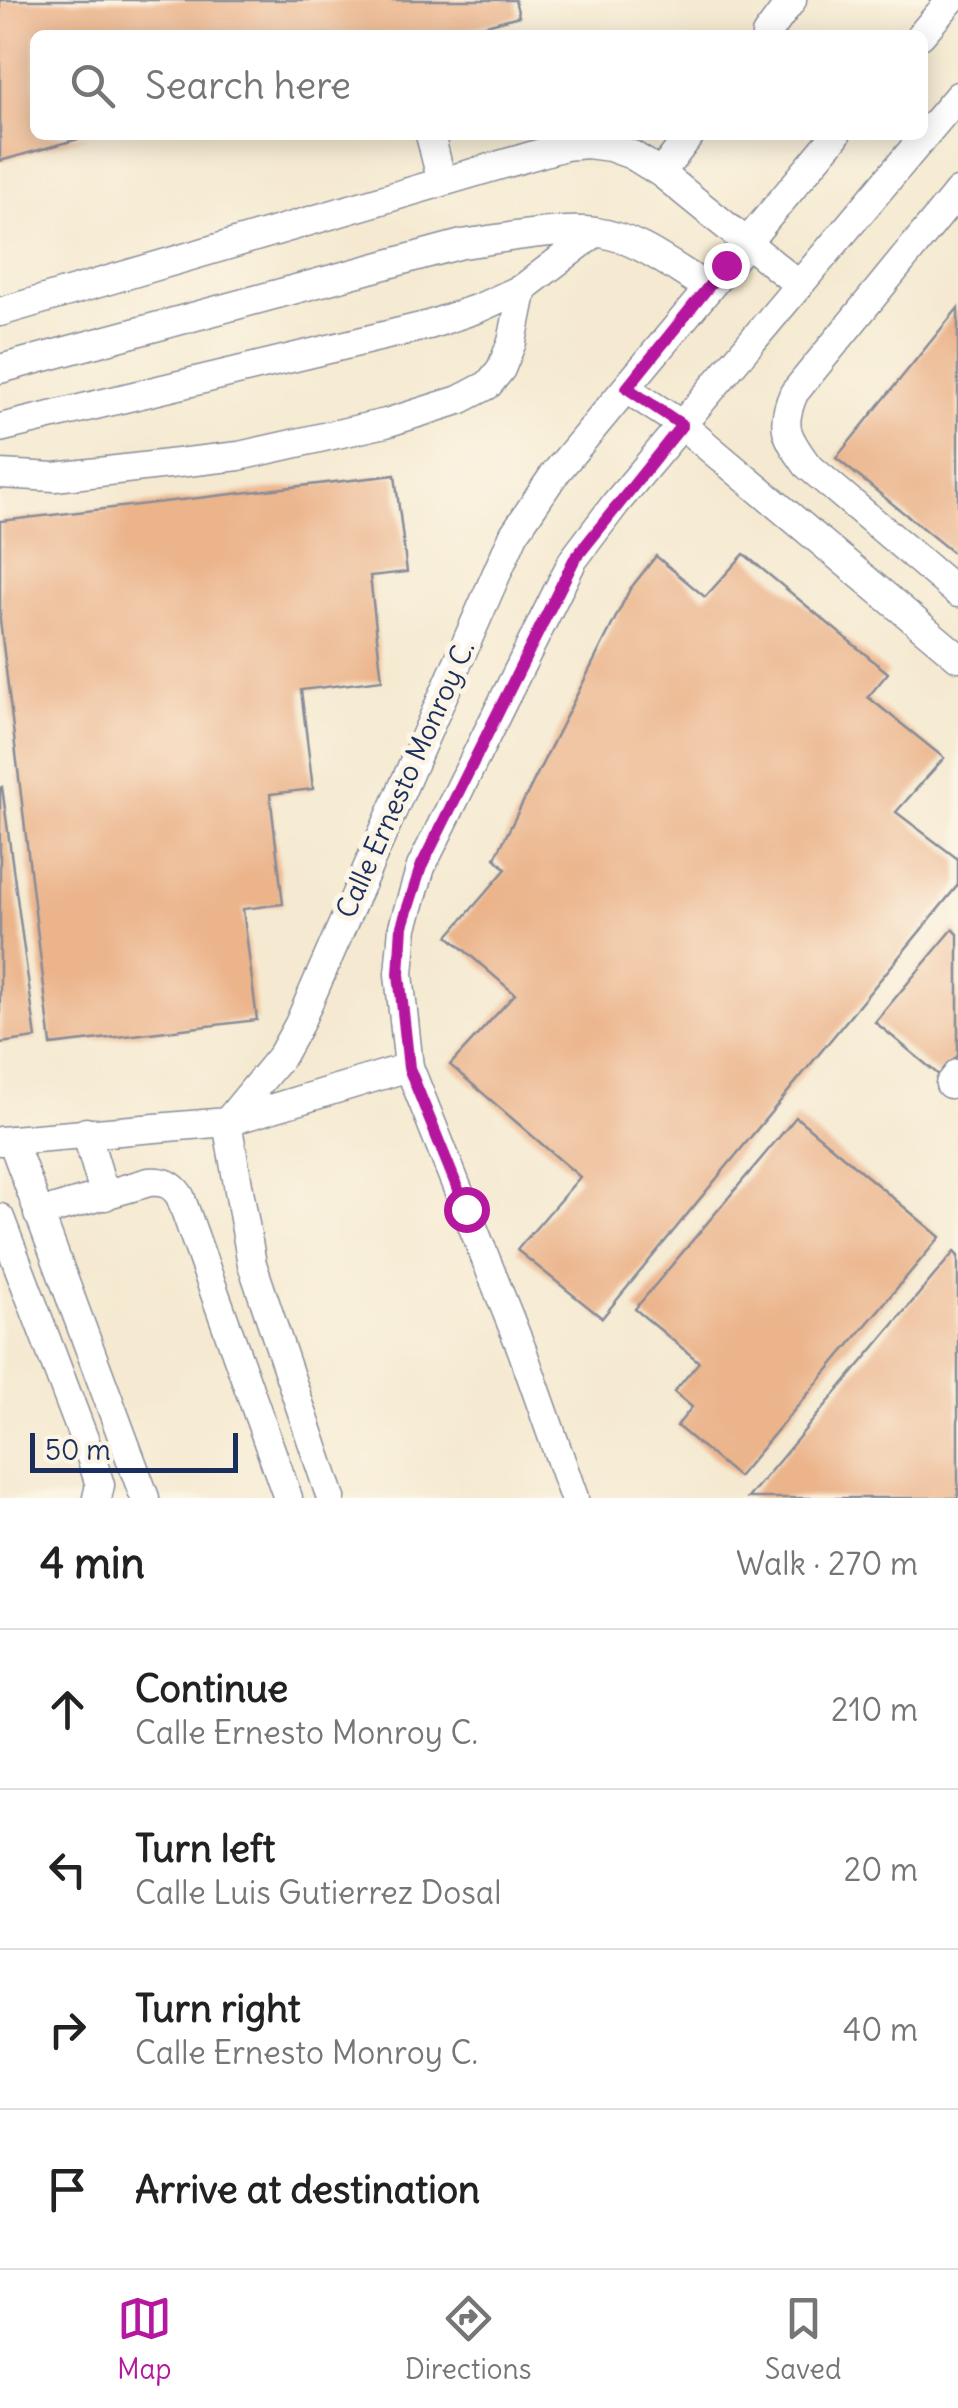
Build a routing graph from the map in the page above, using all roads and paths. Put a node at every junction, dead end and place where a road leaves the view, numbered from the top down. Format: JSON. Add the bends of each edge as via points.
{"nodes":[{"id":1,"x":792,"y":0,"type":"edge"},
{"id":2,"x":951,"y":0,"type":"edge"},
{"id":3,"x":770,"y":30,"type":"edge"},
{"id":4,"x":925,"y":30,"type":"edge"},
{"id":5,"x":958,"y":96,"type":"edge"},
{"id":6,"x":928,"y":132,"type":"edge"},
{"id":7,"x":431,"y":140,"type":"edge"},
{"id":8,"x":686,"y":140,"type":"edge"},
{"id":9,"x":832,"y":140,"type":"edge"},
{"id":10,"x":921,"y":140,"type":"edge"},
{"id":11,"x":661,"y":173,"type":"junction"},
{"id":12,"x":442,"y":182,"type":"junction"},
{"id":13,"x":958,"y":192,"type":"edge"},
{"id":14,"x":596,"y":232,"type":"junction"},
{"id":15,"x":744,"y":242,"type":"junction"},
{"id":16,"x":799,"y":285,"type":"junction"},
{"id":17,"x":523,"y":288,"type":"junction"},
{"id":18,"x":708,"y":288,"type":"junction"},
{"id":19,"x":0,"y":312,"type":"edge"},
{"id":20,"x":0,"y":369,"type":"edge"},
{"id":21,"x":627,"y":388,"type":"junction"},
{"id":22,"x":682,"y":425,"type":"junction"},
{"id":23,"x":0,"y":428,"type":"edge"},
{"id":24,"x":0,"y":474,"type":"edge"},
{"id":25,"x":958,"y":593,"type":"edge"},
{"id":26,"x":958,"y":657,"type":"edge"},
{"id":27,"x":409,"y":1068,"type":"junction"},
{"id":28,"x":227,"y":1122,"type":"junction"},
{"id":29,"x":86,"y":1132,"type":"junction"},
{"id":30,"x":6,"y":1140,"type":"edge"},
{"id":31,"x":105,"y":1196,"type":"junction"},
{"id":32,"x":38,"y":1214,"type":"junction"},
{"id":33,"x":0,"y":1218,"type":"edge"},
{"id":34,"x":97,"y":1498,"type":"edge"},
{"id":35,"x":144,"y":1498,"type":"edge"},
{"id":36,"x":288,"y":1498,"type":"edge"},
{"id":37,"x":331,"y":1498,"type":"edge"},
{"id":38,"x":574,"y":1498,"type":"edge"}],
"edges":[{"from":1,"to":3,"type":"street"},
{"from":2,"to":4,"type":"street"},
{"from":5,"to":6,"type":"street","name":"Calle Ernesto Monroy C."},
{"from":7,"to":12,"type":"street"},
{"from":8,"to":11,"type":"street"},
{"from":9,"to":15,"type":"street","name":"Calle Ernesto Monroy C."},
{"from":10,"to":16,"type":"street","name":"Calle Ernesto Monroy C."},
{"from":11,"to":12,"type":"street","via":[[632,155],[588,144]]},
{"from":11,"to":15,"type":"street"},
{"from":12,"to":19,"type":"street"},
{"from":13,"to":25,"type":"street","via":[[794,393],[784,416],[789,440],[807,466]]},
{"from":14,"to":17,"type":"street"},
{"from":14,"to":18,"type":"street","via":[[642,247]]},
{"from":14,"to":20,"type":"street","via":[[462,244]]},
{"from":15,"to":16,"type":"street"},
{"from":15,"to":18,"type":"street","name":"Calle Ernesto Monroy C."},
{"from":16,"to":22,"type":"street","name":"Calle Ernesto Monroy C."},
{"from":17,"to":23,"type":"street","via":[[429,324]]},
{"from":17,"to":24,"type":"street","via":[[501,369],[488,385],[459,400],[386,424],[239,456],[55,477]]},
{"from":18,"to":21,"type":"street","name":"Calle Ernesto Monroy C."},
{"from":21,"to":22,"type":"street"},
{"from":21,"to":28,"type":"street","name":"Calle Ernesto Monroy C.","via":[[514,534],[299,1024],[282,1056]]},
{"from":22,"to":26,"type":"street"},
{"from":22,"to":27,"type":"street","name":"Calle Ernesto Monroy C.","via":[[574,560],[421,867],[402,926],[399,974]]},
{"from":27,"to":28,"type":"street"},
{"from":27,"to":38,"type":"street","name":"Calle Ernesto Monroy C."},
{"from":28,"to":29,"type":"street"},
{"from":28,"to":37,"type":"street","via":[[252,1264]]},
{"from":29,"to":30,"type":"street"},
{"from":29,"to":31,"type":"street"},
{"from":30,"to":32,"type":"street"},
{"from":31,"to":32,"type":"street"},
{"from":31,"to":36,"type":"street","via":[[161,1181],[180,1196]]},
{"from":32,"to":35,"type":"street"},
{"from":33,"to":34,"type":"street","via":[[92,1460]]}]}
